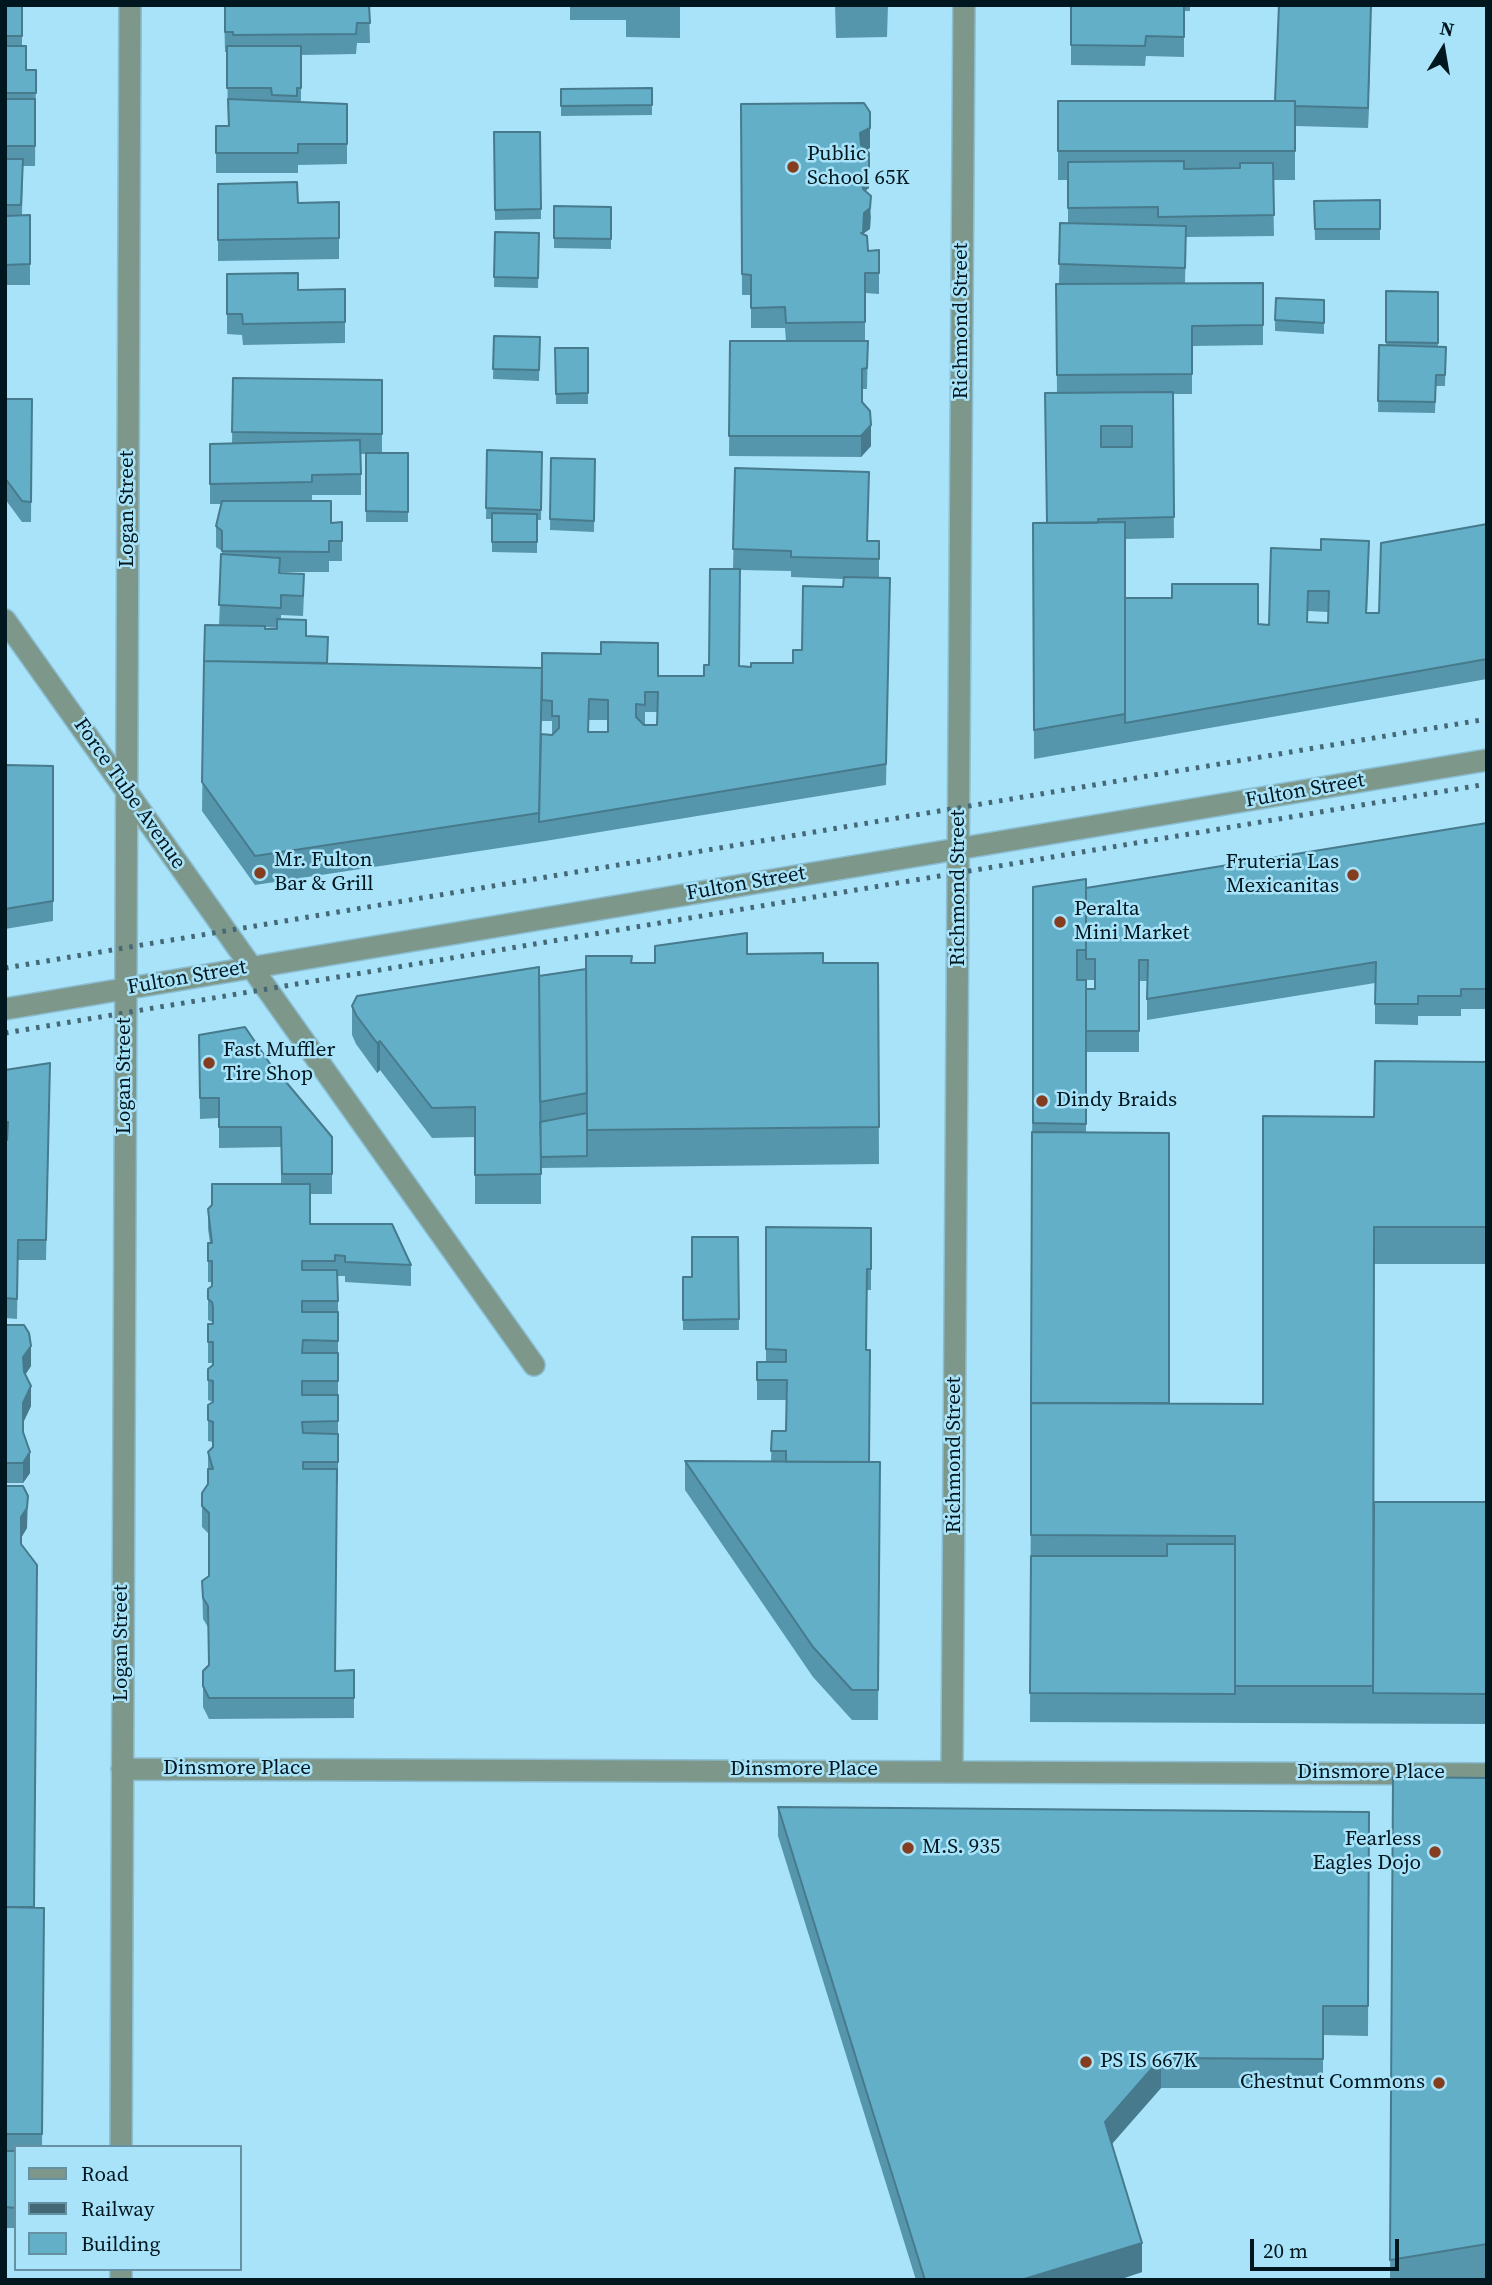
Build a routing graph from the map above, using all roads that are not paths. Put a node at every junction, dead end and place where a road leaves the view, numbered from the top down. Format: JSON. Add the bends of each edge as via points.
{"nodes":[{"id":1,"x":130,"y":5,"type":"edge"},
{"id":2,"x":964,"y":5,"type":"edge"},
{"id":3,"x":5,"y":620,"type":"edge"},
{"id":4,"x":1487,"y":760,"type":"edge"},
{"id":5,"x":126,"y":791,"type":"junction"},
{"id":6,"x":960,"y":849,"type":"junction"},
{"id":7,"x":252,"y":967,"type":"junction"},
{"id":8,"x":125,"y":989,"type":"junction"},
{"id":9,"x":5,"y":1009,"type":"edge"},
{"id":10,"x":534,"y":1364,"type":"dead end"},
{"id":11,"x":122,"y":1769,"type":"junction"},
{"id":12,"x":952,"y":1770,"type":"junction"},
{"id":13,"x":1487,"y":1774,"type":"edge"},
{"id":14,"x":121,"y":2145,"type":"edge"}],
"edges":[{"from":1,"to":5,"type":"street","name":"Logan Street"},
{"from":2,"to":6,"type":"street","name":"Richmond Street"},
{"from":3,"to":5,"type":"street","name":"Force Tube Avenue"},
{"from":4,"to":6,"type":"street","name":"Fulton Street"},
{"from":5,"to":7,"type":"street","name":"Force Tube Avenue"},
{"from":5,"to":8,"type":"street","name":"Logan Street"},
{"from":6,"to":7,"type":"street","name":"Fulton Street"},
{"from":6,"to":12,"type":"street","name":"Richmond Street"},
{"from":7,"to":8,"type":"street","name":"Fulton Street"},
{"from":7,"to":10,"type":"street","name":"Force Tube Avenue"},
{"from":8,"to":9,"type":"street","name":"Fulton Street"},
{"from":8,"to":11,"type":"street","name":"Logan Street"},
{"from":11,"to":12,"type":"street","name":"Dinsmore Place"},
{"from":11,"to":14,"type":"street","name":"Logan Street"},
{"from":12,"to":13,"type":"street","name":"Dinsmore Place"}]}
